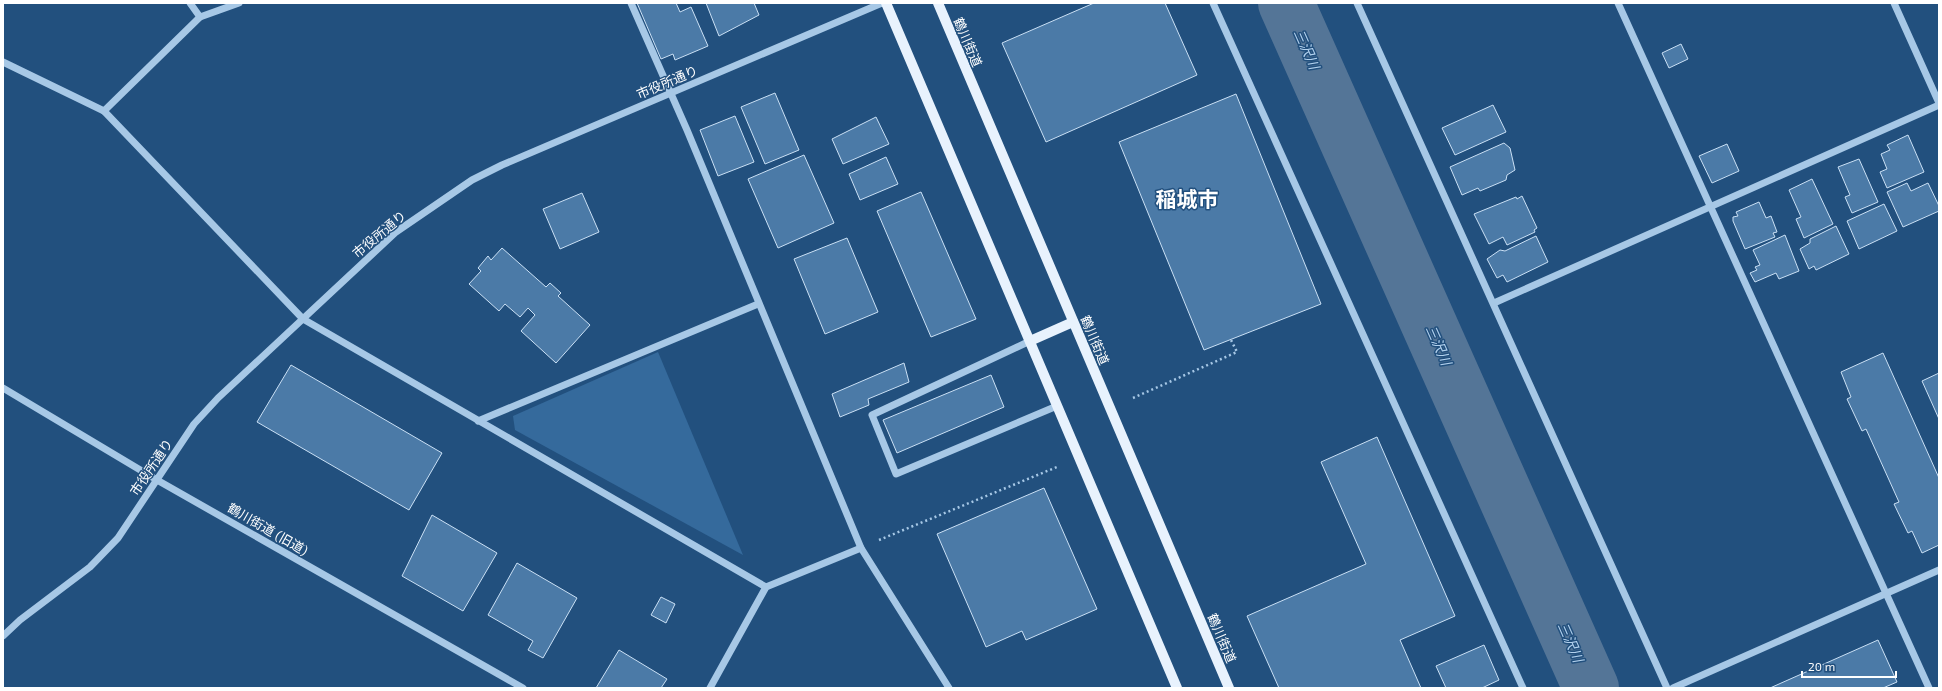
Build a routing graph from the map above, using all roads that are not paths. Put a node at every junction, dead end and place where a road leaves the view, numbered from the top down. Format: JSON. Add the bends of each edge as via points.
{"nodes":[{"id":1,"x":190,"y":3,"type":"edge"},
{"id":2,"x":239,"y":3,"type":"edge"},
{"id":3,"x":631,"y":3,"type":"edge"},
{"id":4,"x":882,"y":3,"type":"edge"},
{"id":5,"x":886,"y":3,"type":"edge"},
{"id":6,"x":938,"y":3,"type":"edge"},
{"id":7,"x":1213,"y":3,"type":"edge"},
{"id":8,"x":1357,"y":3,"type":"edge"},
{"id":9,"x":1618,"y":3,"type":"edge"},
{"id":10,"x":1894,"y":3,"type":"edge"},
{"id":11,"x":200,"y":17,"type":"junction"},
{"id":12,"x":3,"y":62,"type":"edge"},
{"id":13,"x":670,"y":94,"type":"junction"},
{"id":14,"x":1939,"y":104,"type":"edge"},
{"id":15,"x":104,"y":111,"type":"junction"},
{"id":16,"x":1710,"y":206,"type":"junction"},
{"id":17,"x":1494,"y":303,"type":"junction"},
{"id":18,"x":758,"y":304,"type":"junction"},
{"id":19,"x":303,"y":319,"type":"junction"},
{"id":20,"x":1073,"y":322,"type":"junction"},
{"id":21,"x":1030,"y":341,"type":"junction"},
{"id":22,"x":3,"y":388,"type":"edge"},
{"id":23,"x":1057,"y":406,"type":"junction"},
{"id":24,"x":478,"y":421,"type":"junction"},
{"id":25,"x":157,"y":480,"type":"junction"},
{"id":26,"x":860,"y":548,"type":"junction"},
{"id":27,"x":1939,"y":570,"type":"edge"},
{"id":28,"x":766,"y":587,"type":"junction"},
{"id":29,"x":1887,"y":593,"type":"junction"},
{"id":30,"x":3,"y":636,"type":"edge"},
{"id":31,"x":523,"y":688,"type":"edge"},
{"id":32,"x":710,"y":688,"type":"edge"},
{"id":33,"x":949,"y":688,"type":"edge"},
{"id":34,"x":1177,"y":688,"type":"edge"},
{"id":35,"x":1229,"y":688,"type":"edge"},
{"id":36,"x":1523,"y":688,"type":"edge"},
{"id":37,"x":1667,"y":688,"type":"edge"},
{"id":38,"x":1673,"y":688,"type":"edge"},
{"id":39,"x":1929,"y":688,"type":"edge"}],
"edges":[{"from":1,"to":11,"type":"street"},
{"from":2,"to":11,"type":"street"},
{"from":3,"to":13,"type":"street"},
{"from":4,"to":13,"type":"street","name":"市役所通り"},
{"from":5,"to":21,"type":"main road"},
{"from":6,"to":20,"type":"main road","name":"鶴川街道"},
{"from":7,"to":36,"type":"street"},
{"from":8,"to":17,"type":"street"},
{"from":9,"to":16,"type":"street"},
{"from":10,"to":14,"type":"street"},
{"from":11,"to":15,"type":"street"},
{"from":12,"to":15,"type":"street"},
{"from":13,"to":18,"type":"street"},
{"from":13,"to":19,"type":"street","name":"市役所通り","via":[[472,180],[396,232]]},
{"from":14,"to":16,"type":"street"},
{"from":15,"to":19,"type":"street"},
{"from":16,"to":17,"type":"street"},
{"from":16,"to":29,"type":"street"},
{"from":17,"to":37,"type":"street"},
{"from":18,"to":24,"type":"street"},
{"from":18,"to":26,"type":"street"},
{"from":19,"to":24,"type":"street"},
{"from":19,"to":25,"type":"street","name":"市役所通り","via":[[218,398],[194,424]]},
{"from":20,"to":21,"type":"main road"},
{"from":20,"to":35,"type":"main road","name":"鶴川街道"},
{"from":21,"to":23,"type":"main road"},
{"from":21,"to":23,"type":"street","via":[[872,415],[896,474]]},
{"from":22,"to":25,"type":"street","name":"鶴川街道 (旧道)"},
{"from":23,"to":34,"type":"main road"},
{"from":24,"to":28,"type":"street"},
{"from":25,"to":30,"type":"street","name":"市役所通り","via":[[118,538],[90,567]]},
{"from":25,"to":31,"type":"street","name":"鶴川街道 (旧道)"},
{"from":26,"to":28,"type":"street"},
{"from":26,"to":33,"type":"street"},
{"from":27,"to":29,"type":"street"},
{"from":28,"to":32,"type":"street"},
{"from":29,"to":38,"type":"street"},
{"from":29,"to":39,"type":"street"}]}
